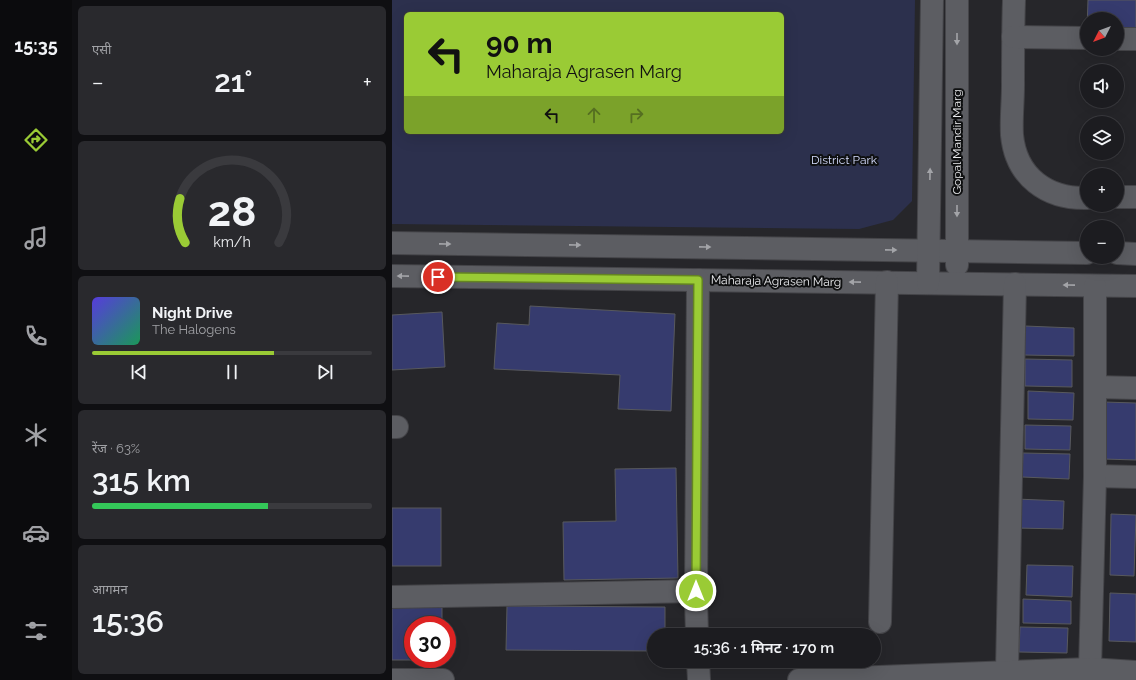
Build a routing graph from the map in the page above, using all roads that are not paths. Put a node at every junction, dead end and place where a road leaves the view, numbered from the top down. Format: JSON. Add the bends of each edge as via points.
{"nodes":[{"id":1,"x":932,"y":0,"type":"edge"},
{"id":2,"x":957,"y":0,"type":"edge"},
{"id":3,"x":1014,"y":0,"type":"edge"},
{"id":4,"x":1013,"y":37,"type":"junction"},
{"id":5,"x":1080,"y":38,"type":"edge"},
{"id":6,"x":1124,"y":39,"type":"edge"},
{"id":7,"x":1136,"y":39,"type":"edge"},
{"id":8,"x":1124,"y":197,"type":"edge"},
{"id":9,"x":1136,"y":197,"type":"edge"},
{"id":10,"x":1080,"y":198,"type":"edge"},
{"id":11,"x":392,"y":243,"type":"edge"},
{"id":12,"x":928,"y":251,"type":"junction"},
{"id":13,"x":957,"y":251,"type":"junction"},
{"id":14,"x":1080,"y":253,"type":"edge"},
{"id":15,"x":1124,"y":253,"type":"edge"},
{"id":16,"x":1136,"y":254,"type":"edge"},
{"id":17,"x":392,"y":276,"type":"edge"},
{"id":18,"x":698,"y":280,"type":"junction"},
{"id":19,"x":887,"y":282,"type":"junction"},
{"id":20,"x":928,"y":283,"type":"junction"},
{"id":21,"x":956,"y":283,"type":"junction"},
{"id":22,"x":1015,"y":284,"type":"junction"},
{"id":23,"x":1095,"y":286,"type":"junction"},
{"id":24,"x":1136,"y":286,"type":"edge"},
{"id":25,"x":1095,"y":387,"type":"junction"},
{"id":26,"x":1136,"y":388,"type":"edge"},
{"id":27,"x":1095,"y":476,"type":"junction"},
{"id":28,"x":1136,"y":477,"type":"edge"},
{"id":29,"x":696,"y":591,"type":"junction"},
{"id":30,"x":392,"y":597,"type":"edge"},
{"id":31,"x":880,"y":622,"type":"dead end"},
{"id":32,"x":697,"y":628,"type":"edge"},
{"id":33,"x":698,"y":668,"type":"edge"},
{"id":34,"x":1090,"y":669,"type":"junction"},
{"id":35,"x":1007,"y":671,"type":"junction"},
{"id":36,"x":1136,"y":672,"type":"edge"},
{"id":37,"x":959,"y":677,"type":"edge"},
{"id":38,"x":392,"y":680,"type":"edge"},
{"id":39,"x":443,"y":680,"type":"edge"},
{"id":40,"x":699,"y":680,"type":"edge"},
{"id":41,"x":799,"y":680,"type":"edge"}],
"edges":[{"from":12,"to":1,"type":"street","one_way":true},
{"from":2,"to":13,"type":"street","name":"Gopal Mandir Marg","one_way":true},
{"from":3,"to":4,"type":"street"},
{"from":4,"to":5,"type":"street"},
{"from":4,"to":10,"type":"street","via":[[1012,135],[1018,159],[1032,181],[1053,194]]},
{"from":6,"to":7,"type":"street"},
{"from":8,"to":9,"type":"street"},
{"from":11,"to":12,"type":"street","one_way":true},
{"from":12,"to":13,"type":"street"},
{"from":12,"to":20,"type":"street"},
{"from":13,"to":14,"type":"street"},
{"from":13,"to":21,"type":"street","name":"Gopal Mandir Marg"},
{"from":15,"to":16,"type":"street"},
{"from":18,"to":17,"type":"street","name":"Maharaja Agrasen Marg","one_way":true},
{"from":19,"to":18,"type":"street","name":"Maharaja Agrasen Marg","one_way":true},
{"from":18,"to":29,"type":"street"},
{"from":19,"to":20,"type":"street","name":"Maharaja Agrasen Marg"},
{"from":19,"to":31,"type":"street"},
{"from":20,"to":21,"type":"street","name":"Maharaja Agrasen Marg"},
{"from":21,"to":22,"type":"street","name":"Maharaja Agrasen Marg"},
{"from":23,"to":22,"type":"street","name":"Maharaja Agrasen Marg","one_way":true},
{"from":22,"to":35,"type":"street"},
{"from":23,"to":24,"type":"street","name":"Maharaja Agrasen Marg"},
{"from":23,"to":25,"type":"street"},
{"from":25,"to":26,"type":"street"},
{"from":25,"to":27,"type":"street"},
{"from":27,"to":28,"type":"street"},
{"from":27,"to":34,"type":"street"},
{"from":29,"to":30,"type":"street"},
{"from":29,"to":32,"type":"street"},
{"from":33,"to":40,"type":"street"},
{"from":34,"to":35,"type":"street"},
{"from":34,"to":36,"type":"street"},
{"from":35,"to":37,"type":"street"},
{"from":37,"to":41,"type":"street"},
{"from":38,"to":39,"type":"street"}]}
